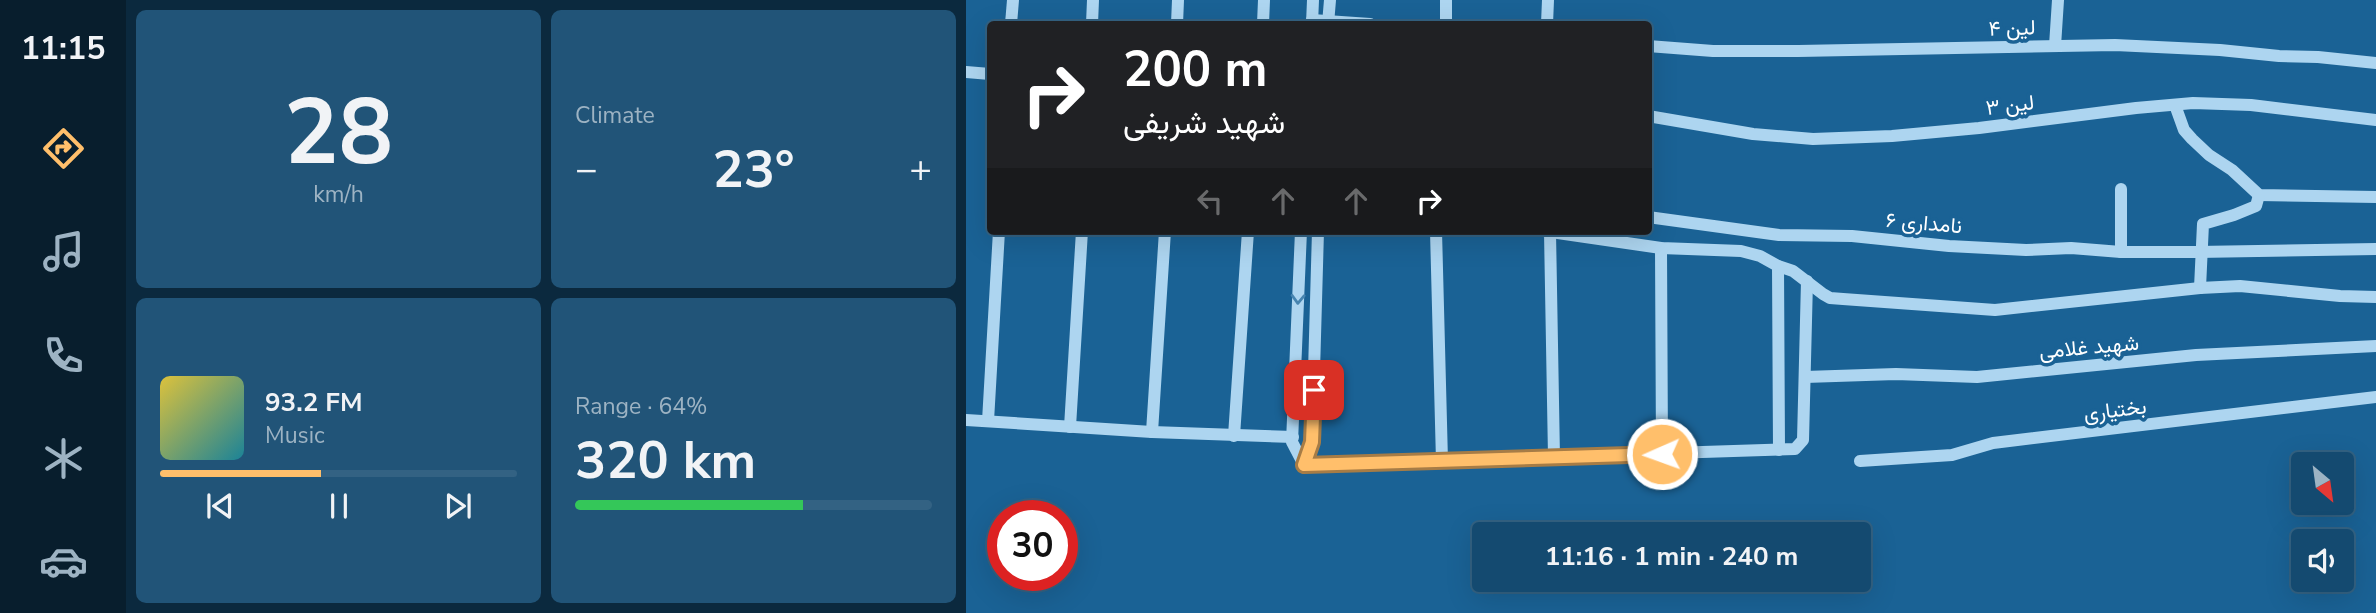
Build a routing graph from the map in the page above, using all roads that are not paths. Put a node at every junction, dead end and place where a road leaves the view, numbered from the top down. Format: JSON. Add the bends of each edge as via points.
{"nodes":[{"id":1,"x":1013,"y":0,"type":"edge"},
{"id":2,"x":1093,"y":0,"type":"edge"},
{"id":3,"x":1178,"y":0,"type":"edge"},
{"id":4,"x":1264,"y":0,"type":"edge"},
{"id":5,"x":1313,"y":0,"type":"edge"},
{"id":6,"x":1330,"y":0,"type":"edge"},
{"id":7,"x":1446,"y":0,"type":"edge"},
{"id":8,"x":1548,"y":0,"type":"edge"},
{"id":9,"x":2058,"y":0,"type":"edge"},
{"id":10,"x":1011,"y":21,"type":"edge"},
{"id":11,"x":1092,"y":21,"type":"edge"},
{"id":12,"x":1177,"y":21,"type":"edge"},
{"id":13,"x":1263,"y":21,"type":"edge"},
{"id":14,"x":1312,"y":21,"type":"edge"},
{"id":15,"x":1329,"y":21,"type":"edge"},
{"id":16,"x":1446,"y":21,"type":"edge"},
{"id":17,"x":1547,"y":21,"type":"edge"},
{"id":18,"x":1652,"y":46,"type":"edge"},
{"id":19,"x":2055,"y":46,"type":"junction"},
{"id":20,"x":2376,"y":63,"type":"edge"},
{"id":21,"x":966,"y":72,"type":"edge"},
{"id":22,"x":987,"y":74,"type":"edge"},
{"id":23,"x":2175,"y":105,"type":"junction"},
{"id":24,"x":1652,"y":117,"type":"edge"},
{"id":25,"x":2376,"y":120,"type":"edge"},
{"id":26,"x":2121,"y":189,"type":"dead end"},
{"id":27,"x":2259,"y":195,"type":"junction"},
{"id":28,"x":2376,"y":197,"type":"edge"},
{"id":29,"x":1652,"y":218,"type":"edge"},
{"id":30,"x":999,"y":235,"type":"edge"},
{"id":31,"x":1082,"y":235,"type":"edge"},
{"id":32,"x":1165,"y":235,"type":"edge"},
{"id":33,"x":1248,"y":235,"type":"edge"},
{"id":34,"x":1301,"y":235,"type":"edge"},
{"id":35,"x":1318,"y":235,"type":"edge"},
{"id":36,"x":1436,"y":235,"type":"edge"},
{"id":37,"x":1550,"y":235,"type":"edge"},
{"id":38,"x":1571,"y":235,"type":"edge"},
{"id":39,"x":1661,"y":248,"type":"junction"},
{"id":40,"x":2376,"y":249,"type":"edge"},
{"id":41,"x":2121,"y":252,"type":"junction"},
{"id":42,"x":2199,"y":252,"type":"junction"},
{"id":43,"x":1778,"y":266,"type":"junction"},
{"id":44,"x":1807,"y":281,"type":"junction"},
{"id":45,"x":2200,"y":288,"type":"junction"},
{"id":46,"x":2376,"y":298,"type":"edge"},
{"id":47,"x":2376,"y":346,"type":"edge"},
{"id":48,"x":1805,"y":377,"type":"junction"},
{"id":49,"x":2376,"y":397,"type":"edge"},
{"id":50,"x":966,"y":420,"type":"edge"},
{"id":51,"x":988,"y":421,"type":"junction"},
{"id":52,"x":1070,"y":427,"type":"junction"},
{"id":53,"x":1153,"y":432,"type":"junction"},
{"id":54,"x":1234,"y":436,"type":"junction"},
{"id":55,"x":1293,"y":437,"type":"junction"},
{"id":56,"x":1779,"y":450,"type":"junction"},
{"id":57,"x":1662,"y":454,"type":"junction"},
{"id":58,"x":1554,"y":457,"type":"junction"},
{"id":59,"x":1442,"y":461,"type":"junction"},
{"id":60,"x":1860,"y":461,"type":"dead end"},
{"id":61,"x":1304,"y":465,"type":"junction"}],
"edges":[{"from":1,"to":10,"type":"street"},
{"from":2,"to":11,"type":"street"},
{"from":3,"to":12,"type":"street"},
{"from":4,"to":13,"type":"street"},
{"from":5,"to":14,"type":"street"},
{"from":6,"to":15,"type":"street"},
{"from":7,"to":16,"type":"street"},
{"from":8,"to":17,"type":"street"},
{"from":9,"to":19,"type":"street"},
{"from":18,"to":19,"type":"street","name":"لین ۴","via":[[1713,51]]},
{"from":19,"to":20,"type":"street","name":"لین ۴","via":[[2164,47]]},
{"from":21,"to":22,"type":"street"},
{"from":23,"to":24,"type":"street","name":"لین ۳","via":[[1979,128],[1813,139]]},
{"from":23,"to":25,"type":"street","name":"لین ۳","via":[[2251,105]]},
{"from":23,"to":27,"type":"street","via":[[2184,130],[2200,148]]},
{"from":26,"to":41,"type":"street"},
{"from":27,"to":28,"type":"street"},
{"from":27,"to":42,"type":"street","via":[[2256,206],[2203,224]]},
{"from":29,"to":41,"type":"street","name":"نامداری ۶","via":[[1779,235]]},
{"from":30,"to":51,"type":"street"},
{"from":31,"to":52,"type":"street"},
{"from":32,"to":53,"type":"street"},
{"from":33,"to":54,"type":"street"},
{"from":34,"to":55,"type":"street","one_way":true},
{"from":35,"to":61,"type":"street","via":[[1312,442]]},
{"from":36,"to":59,"type":"street"},
{"from":37,"to":58,"type":"street"},
{"from":38,"to":39,"type":"street"},
{"from":39,"to":43,"type":"street","via":[[1741,251]]},
{"from":39,"to":57,"type":"street"},
{"from":40,"to":42,"type":"street","name":"نامداری ۶"},
{"from":41,"to":42,"type":"street","name":"نامداری ۶"},
{"from":42,"to":45,"type":"street"},
{"from":43,"to":44,"type":"street"},
{"from":43,"to":56,"type":"street"},
{"from":44,"to":45,"type":"street","via":[[1830,298],[1995,310]]},
{"from":44,"to":48,"type":"street"},
{"from":45,"to":46,"type":"street","via":[[2240,286]]},
{"from":47,"to":48,"type":"street","name":"شهید غلامی","via":[[2196,355],[1977,377]]},
{"from":48,"to":56,"type":"street","via":[[1803,440],[1796,449]]},
{"from":49,"to":60,"type":"street","name":"بختیاری","via":[[1993,443],[1952,456]]},
{"from":50,"to":51,"type":"street"},
{"from":51,"to":52,"type":"street"},
{"from":52,"to":53,"type":"street"},
{"from":53,"to":54,"type":"street"},
{"from":54,"to":55,"type":"street"},
{"from":55,"to":61,"type":"street"},
{"from":56,"to":57,"type":"street"},
{"from":57,"to":58,"type":"street"},
{"from":58,"to":59,"type":"street"},
{"from":59,"to":61,"type":"street"}]}
